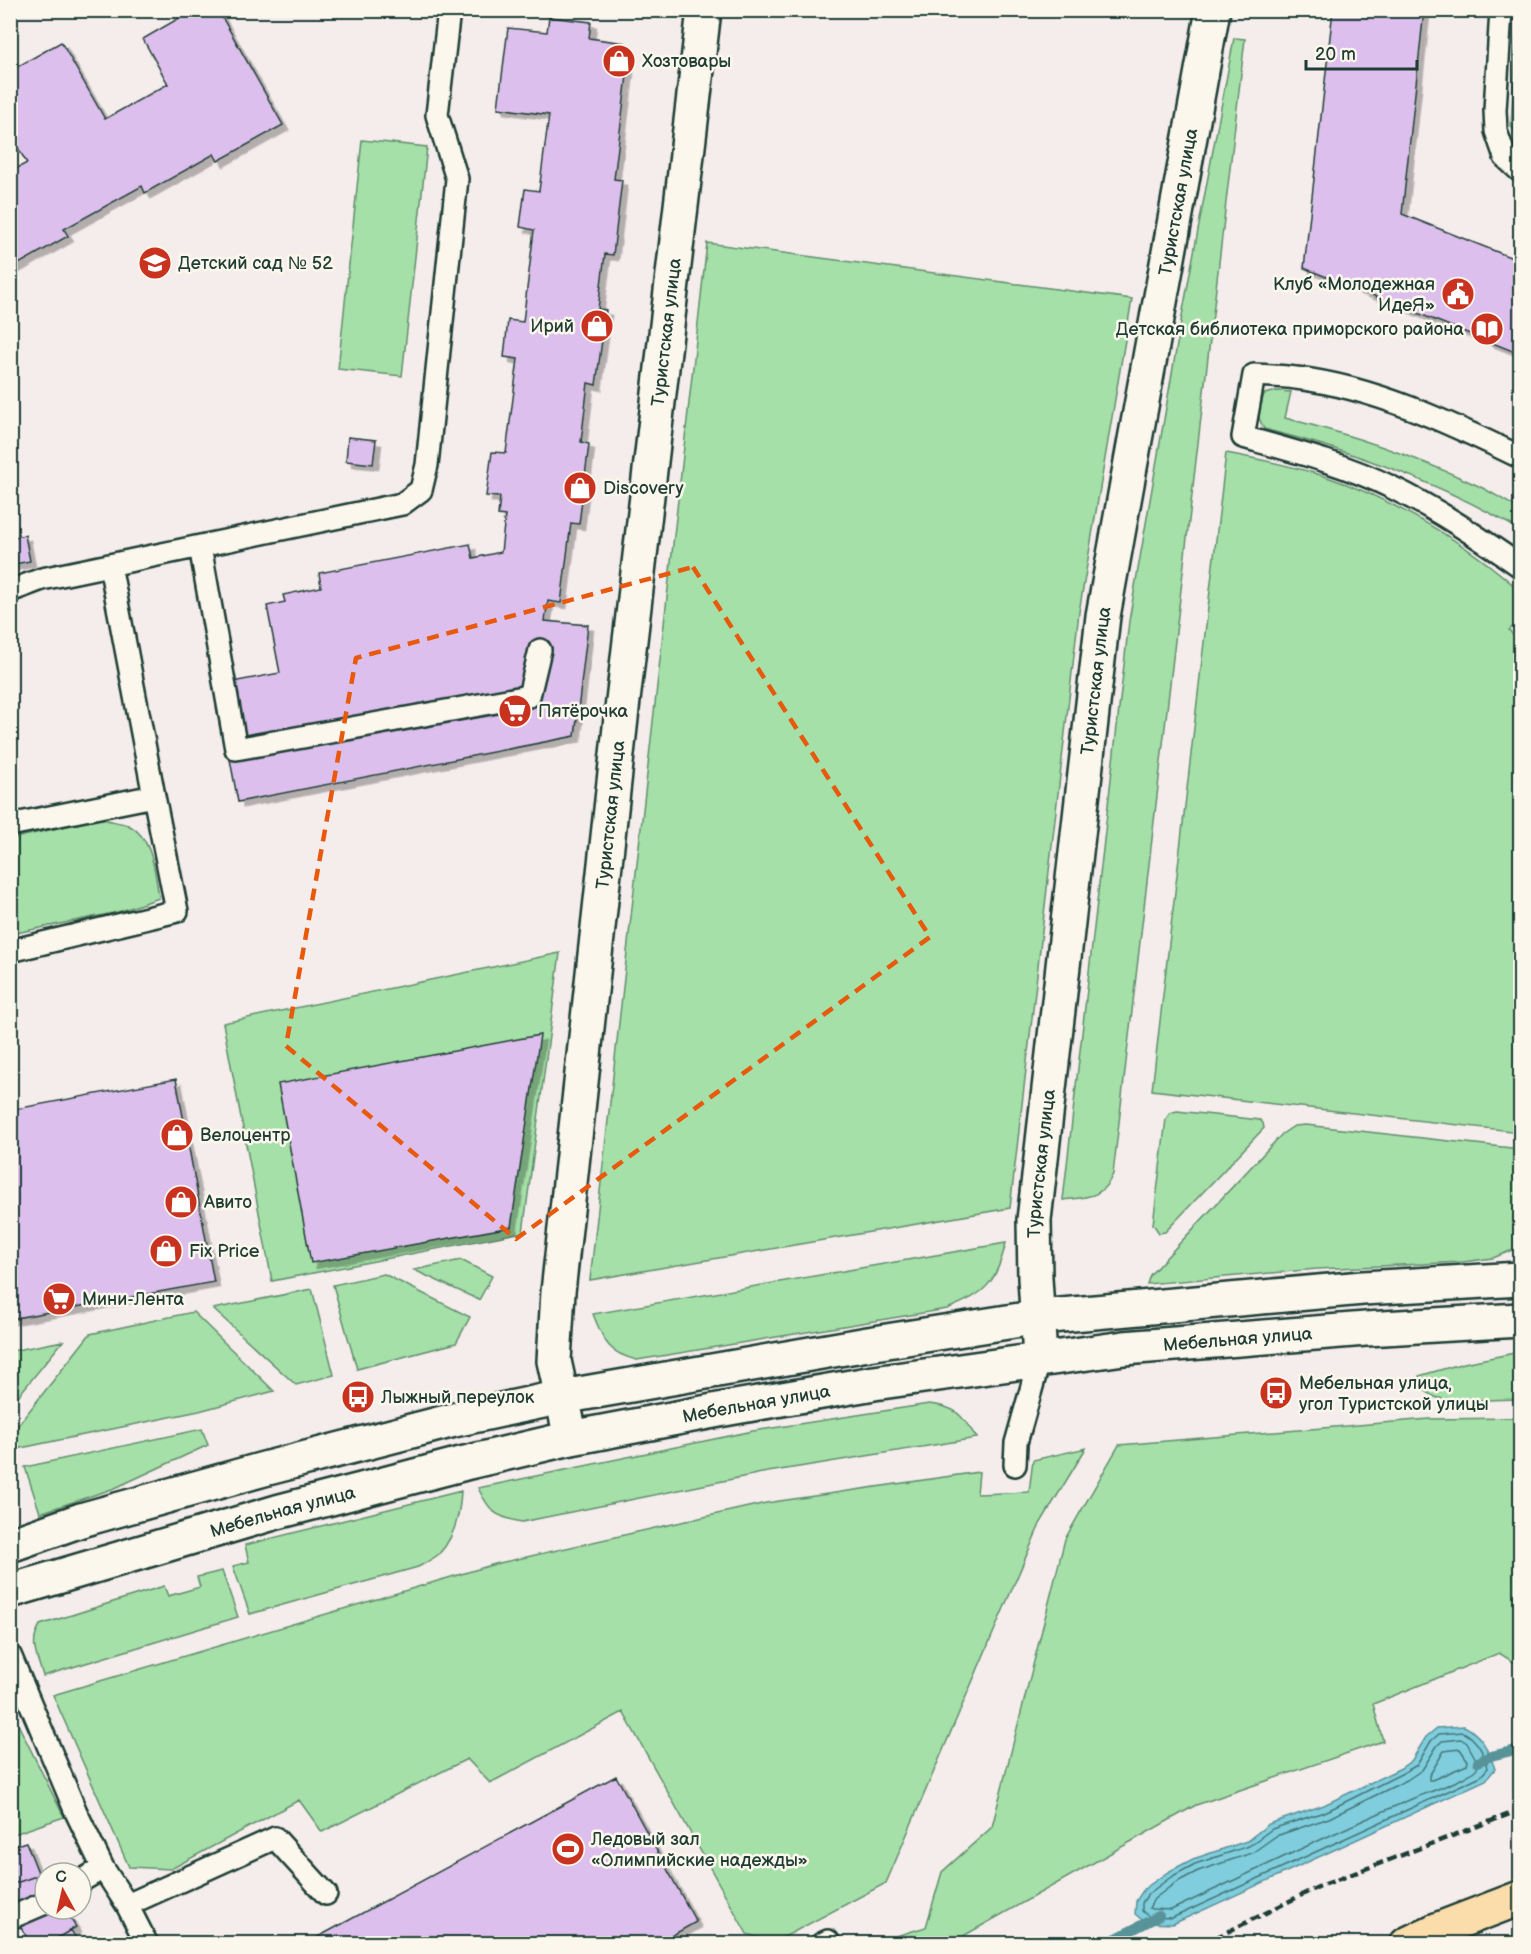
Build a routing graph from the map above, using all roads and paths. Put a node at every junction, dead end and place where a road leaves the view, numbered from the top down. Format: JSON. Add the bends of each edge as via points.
{"nodes":[{"id":1,"x":449,"y":10,"type":"edge"},
{"id":2,"x":704,"y":10,"type":"edge"},
{"id":3,"x":1213,"y":10,"type":"edge"},
{"id":4,"x":1501,"y":10,"type":"edge"},
{"id":5,"x":1521,"y":171,"type":"edge"},
{"id":6,"x":1521,"y":457,"type":"edge"},
{"id":7,"x":200,"y":546,"type":"junction"},
{"id":8,"x":110,"y":565,"type":"junction"},
{"id":9,"x":1521,"y":566,"type":"edge"},
{"id":10,"x":10,"y":591,"type":"edge"},
{"id":11,"x":540,"y":650,"type":"dead end"},
{"id":12,"x":154,"y":796,"type":"junction"},
{"id":13,"x":10,"y":825,"type":"edge"},
{"id":14,"x":10,"y":951,"type":"edge"},
{"id":15,"x":1519,"y":1278,"type":"edge"},
{"id":16,"x":1039,"y":1317,"type":"junction"},
{"id":17,"x":1521,"y":1320,"type":"edge"},
{"id":18,"x":1040,"y":1358,"type":"junction"},
{"id":19,"x":562,"y":1396,"type":"junction"},
{"id":20,"x":571,"y":1438,"type":"junction"},
{"id":21,"x":1015,"y":1465,"type":"dead end"},
{"id":22,"x":10,"y":1545,"type":"edge"},
{"id":23,"x":10,"y":1591,"type":"edge"},
{"id":24,"x":10,"y":1656,"type":"edge"},
{"id":25,"x":103,"y":1868,"type":"junction"},
{"id":26,"x":93,"y":1874,"type":"edge"},
{"id":27,"x":326,"y":1894,"type":"dead end"},
{"id":28,"x":1521,"y":1898,"type":"edge"},
{"id":29,"x":127,"y":1905,"type":"junction"},
{"id":30,"x":33,"y":1908,"type":"edge"},
{"id":31,"x":10,"y":1918,"type":"edge"},
{"id":32,"x":147,"y":1944,"type":"edge"},
{"id":33,"x":1407,"y":1944,"type":"edge"}],
"edges":[{"from":1,"to":7,"type":"lane","via":[[437,115],[457,179],[427,465],[421,490],[402,504]]},
{"from":2,"to":19,"type":"street","name":"Туристская улица","via":[[559,1280],[554,1361]]},
{"from":3,"to":16,"type":"street","name":"Туристская улица","via":[[1103,616],[1034,1220]]},
{"from":4,"to":5,"type":"lane","via":[[1496,131],[1505,157]]},
{"from":6,"to":9,"type":"lane","via":[[1409,407],[1361,392],[1297,378],[1254,375],[1243,437],[1330,462],[1389,486],[1453,520]]},
{"from":7,"to":8,"type":"lane"},
{"from":7,"to":11,"type":"lane","via":[[236,749],[529,696]]},
{"from":8,"to":10,"type":"lane","via":[[42,579]]},
{"from":8,"to":12,"type":"lane"},
{"from":12,"to":13,"type":"lane"},
{"from":12,"to":14,"type":"lane","via":[[177,911]]},
{"from":15,"to":16,"type":"street"},
{"from":16,"to":18,"type":"street","name":"Туристская улица"},
{"from":16,"to":19,"type":"street"},
{"from":17,"to":18,"type":"street","name":"Мебельная улица","via":[[1270,1336]]},
{"from":18,"to":20,"type":"street","name":"Мебельная улица","via":[[862,1385]]},
{"from":18,"to":21,"type":"lane","via":[[1016,1443]]},
{"from":19,"to":20,"type":"street","name":"Туристская улица"},
{"from":19,"to":22,"type":"street","via":[[264,1469]]},
{"from":20,"to":23,"type":"street","name":"Мебельная улица","via":[[277,1512]]},
{"from":24,"to":25,"type":"lane"},
{"from":25,"to":26,"type":"lane"},
{"from":25,"to":29,"type":"lane"},
{"from":27,"to":29,"type":"lane","via":[[275,1839]]},
{"from":28,"to":33,"type":"main road"},
{"from":29,"to":32,"type":"lane"},
{"from":30,"to":31,"type":"lane"}]}
